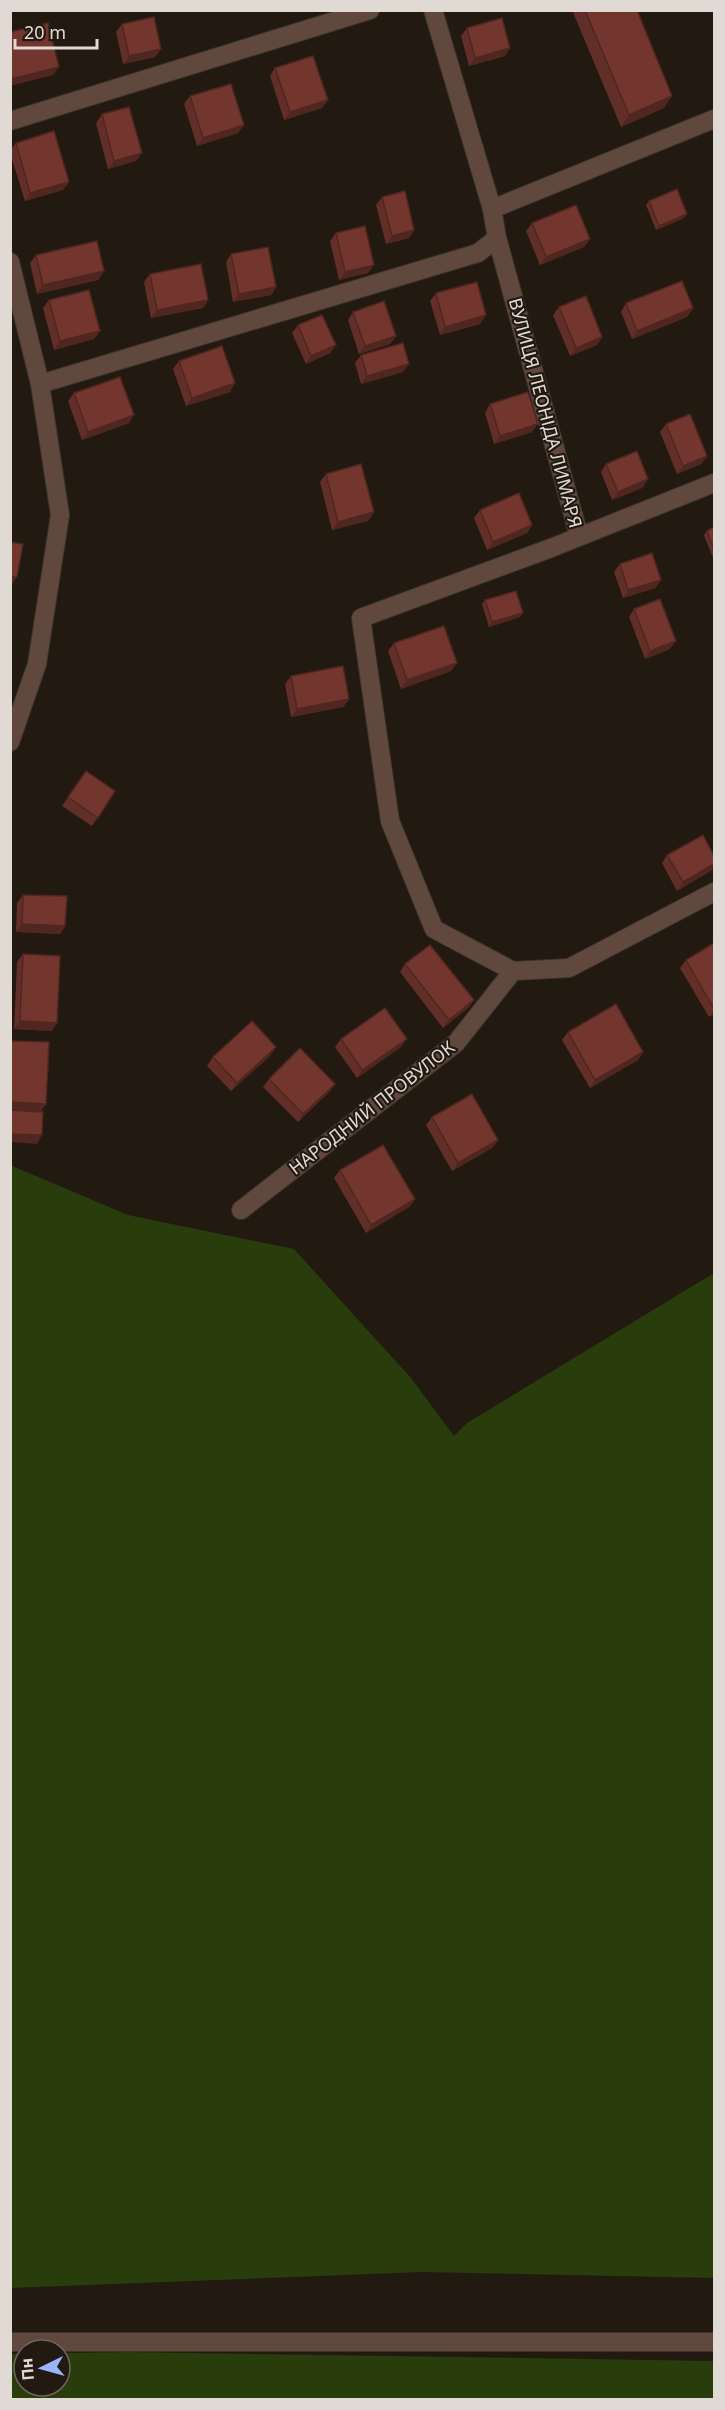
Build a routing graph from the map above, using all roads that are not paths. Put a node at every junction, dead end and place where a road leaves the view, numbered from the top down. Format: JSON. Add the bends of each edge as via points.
{"nodes":[{"id":1,"x":370,"y":10,"type":"edge"},
{"id":2,"x":433,"y":10,"type":"edge"},
{"id":3,"x":714,"y":119,"type":"edge"},
{"id":4,"x":10,"y":121,"type":"edge"},
{"id":5,"x":492,"y":209,"type":"junction"},
{"id":6,"x":497,"y":238,"type":"junction"},
{"id":7,"x":10,"y":262,"type":"edge"},
{"id":8,"x":40,"y":384,"type":"junction"},
{"id":9,"x":714,"y":483,"type":"edge"},
{"id":10,"x":579,"y":536,"type":"junction"},
{"id":11,"x":10,"y":742,"type":"edge"},
{"id":12,"x":714,"y":892,"type":"edge"},
{"id":13,"x":513,"y":971,"type":"junction"},
{"id":14,"x":241,"y":1210,"type":"dead end"},
{"id":15,"x":10,"y":2342,"type":"edge"},
{"id":16,"x":714,"y":2342,"type":"edge"}],
"edges":[{"from":1,"to":4,"type":"street"},
{"from":2,"to":5,"type":"street","name":"ВУЛИЦЯ ЛЕОНІДА ЛИМАРЯ"},
{"from":3,"to":5,"type":"street"},
{"from":5,"to":6,"type":"street","name":"ВУЛИЦЯ ЛЕОНІДА ЛИМАРЯ"},
{"from":6,"to":8,"type":"street","via":[[478,254]]},
{"from":6,"to":10,"type":"street","name":"ВУЛИЦЯ ЛЕОНІДА ЛИМАРЯ"},
{"from":7,"to":8,"type":"street"},
{"from":8,"to":11,"type":"street","via":[[60,515],[37,664]]},
{"from":9,"to":10,"type":"street"},
{"from":10,"to":13,"type":"street","name":"ВУЛИЦЯ ЛЕОНІДА ЛИМАРЯ","via":[[361,618],[390,821],[434,929]]},
{"from":12,"to":13,"type":"street","via":[[569,968]]},
{"from":13,"to":14,"type":"street","name":"НАРОДНИЙ ПРОВУЛОК","via":[[456,1043]]},
{"from":15,"to":16,"type":"street"}]}
